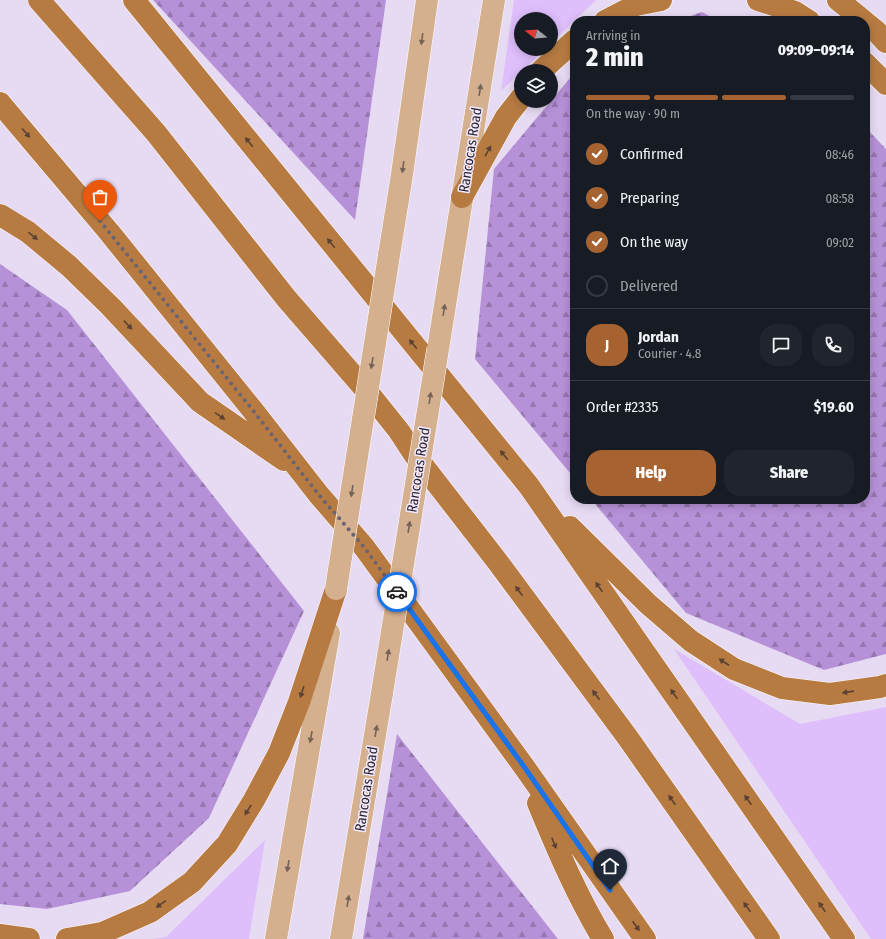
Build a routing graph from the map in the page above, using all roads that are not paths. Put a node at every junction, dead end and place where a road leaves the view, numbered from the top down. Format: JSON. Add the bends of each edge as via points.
{"nodes":[{"id":1,"x":39,"y":0,"type":"edge"},
{"id":2,"x":427,"y":0,"type":"edge"},
{"id":3,"x":494,"y":0,"type":"edge"},
{"id":4,"x":661,"y":0,"type":"edge"},
{"id":5,"x":758,"y":0,"type":"edge"},
{"id":6,"x":838,"y":0,"type":"edge"},
{"id":7,"x":134,"y":1,"type":"edge"},
{"id":8,"x":615,"y":16,"type":"edge"},
{"id":9,"x":801,"y":16,"type":"edge"},
{"id":10,"x":857,"y":16,"type":"edge"},
{"id":11,"x":870,"y":26,"type":"edge"},
{"id":12,"x":886,"y":42,"type":"edge"},
{"id":13,"x":570,"y":45,"type":"edge"},
{"id":14,"x":549,"y":64,"type":"edge"},
{"id":15,"x":870,"y":68,"type":"edge"},
{"id":16,"x":886,"y":84,"type":"edge"},
{"id":17,"x":0,"y":104,"type":"edge"},
{"id":18,"x":514,"y":107,"type":"edge"},
{"id":19,"x":462,"y":198,"type":"junction"},
{"id":20,"x":0,"y":215,"type":"edge"},
{"id":21,"x":302,"y":472,"type":"junction"},
{"id":22,"x":529,"y":486,"type":"junction"},
{"id":23,"x":336,"y":589,"type":"junction"},
{"id":24,"x":886,"y":685,"type":"edge"},
{"id":25,"x":525,"y":768,"type":"junction"},
{"id":26,"x":0,"y":935,"type":"edge"},
{"id":27,"x":29,"y":939,"type":"edge"},
{"id":28,"x":67,"y":939,"type":"edge"},
{"id":29,"x":276,"y":939,"type":"edge"},
{"id":30,"x":341,"y":939,"type":"edge"},
{"id":31,"x":603,"y":939,"type":"edge"},
{"id":32,"x":645,"y":939,"type":"edge"},
{"id":33,"x":769,"y":939,"type":"edge"},
{"id":34,"x":844,"y":939,"type":"edge"}],
"edges":[{"from":33,"to":1,"type":"highway","one_way":true,"via":[[628,738],[394,425],[286,298],[156,133]]},
{"from":2,"to":23,"type":"main road","one_way":true,"bridge":true},
{"from":19,"to":3,"type":"main road","name":"Rancocas Road","one_way":true},
{"from":4,"to":8,"type":"highway","via":[[636,5]]},
{"from":5,"to":9,"type":"highway"},
{"from":6,"to":10,"type":"highway"},
{"from":22,"to":7,"type":"highway","one_way":true},
{"from":11,"to":12,"type":"highway"},
{"from":13,"to":14,"type":"highway"},
{"from":15,"to":16,"type":"highway"},
{"from":17,"to":21,"type":"highway","one_way":true,"via":[[109,232]]},
{"from":19,"to":18,"type":"highway","one_way":true},
{"from":30,"to":19,"type":"main road","name":"Rancocas Road","one_way":true,"bridge":true},
{"from":20,"to":21,"type":"highway","one_way":true,"via":[[28,232],[69,266],[200,402]]},
{"from":21,"to":25,"type":"highway","via":[[364,547]]},
{"from":24,"to":22,"type":"highway","one_way":true,"via":[[830,694],[782,688],[734,669],[691,640],[648,604]]},
{"from":34,"to":22,"type":"highway","one_way":true},
{"from":23,"to":28,"type":"highway","one_way":true,"via":[[280,753],[227,844],[192,882],[150,912],[102,933]]},
{"from":23,"to":29,"type":"main road","one_way":true},
{"from":25,"to":31,"type":"highway","one_way":true,"via":[[556,848]]},
{"from":25,"to":32,"type":"highway","one_way":true},
{"from":26,"to":27,"type":"highway"}]}
